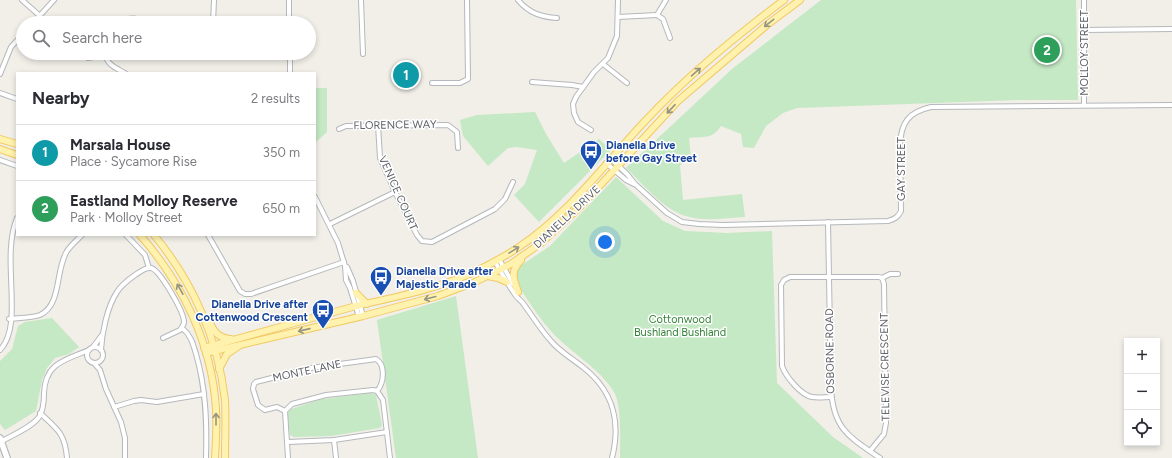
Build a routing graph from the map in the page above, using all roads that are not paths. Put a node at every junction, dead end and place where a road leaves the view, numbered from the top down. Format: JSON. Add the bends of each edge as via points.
{"nodes":[{"id":1,"x":22,"y":0,"type":"edge"},
{"id":2,"x":54,"y":0,"type":"edge"},
{"id":3,"x":214,"y":0,"type":"edge"},
{"id":4,"x":289,"y":0,"type":"edge"},
{"id":5,"x":361,"y":0,"type":"edge"},
{"id":6,"x":467,"y":0,"type":"edge"},
{"id":7,"x":518,"y":0,"type":"edge"},
{"id":8,"x":618,"y":0,"type":"edge"},
{"id":9,"x":666,"y":0,"type":"edge"},
{"id":10,"x":784,"y":0,"type":"edge"},
{"id":11,"x":800,"y":0,"type":"edge"},
{"id":12,"x":1084,"y":0,"type":"edge"},
{"id":13,"x":657,"y":15,"type":"junction"},
{"id":14,"x":40,"y":16,"type":"joint"},
{"id":15,"x":213,"y":16,"type":"edge"},
{"id":16,"x":289,"y":16,"type":"edge"},
{"id":17,"x":618,"y":17,"type":"junction"},
{"id":18,"x":557,"y":18,"type":"dead end"},
{"id":19,"x":1172,"y":29,"type":"edge"},
{"id":20,"x":1084,"y":30,"type":"junction"},
{"id":21,"x":670,"y":38,"type":"dead end"},
{"id":22,"x":16,"y":42,"type":"edge"},
{"id":23,"x":364,"y":54,"type":"dead end"},
{"id":24,"x":106,"y":60,"type":"edge"},
{"id":25,"x":290,"y":60,"type":"edge"},
{"id":26,"x":602,"y":64,"type":"junction"},
{"id":27,"x":123,"y":72,"type":"edge"},
{"id":28,"x":290,"y":72,"type":"edge"},
{"id":29,"x":0,"y":74,"type":"edge"},
{"id":30,"x":532,"y":82,"type":"dead end"},
{"id":31,"x":432,"y":83,"type":"dead end"},
{"id":32,"x":627,"y":83,"type":"dead end"},
{"id":33,"x":583,"y":87,"type":"junction"},
{"id":34,"x":0,"y":93,"type":"edge"},
{"id":35,"x":16,"y":99,"type":"edge"},
{"id":36,"x":1084,"y":105,"type":"junction"},
{"id":37,"x":1172,"y":105,"type":"edge"},
{"id":38,"x":378,"y":125,"type":"junction"},
{"id":39,"x":339,"y":129,"type":"dead end"},
{"id":40,"x":591,"y":130,"type":"dead end"},
{"id":41,"x":0,"y":139,"type":"edge"},
{"id":42,"x":16,"y":144,"type":"edge"},
{"id":43,"x":458,"y":148,"type":"dead end"},
{"id":44,"x":0,"y":149,"type":"edge"},
{"id":45,"x":16,"y":155,"type":"edge"},
{"id":46,"x":0,"y":160,"type":"edge"},
{"id":47,"x":609,"y":161,"type":"junction"},
{"id":48,"x":16,"y":166,"type":"edge"},
{"id":49,"x":617,"y":168,"type":"junction"},
{"id":50,"x":512,"y":182,"type":"dead end"},
{"id":51,"x":395,"y":192,"type":"junction"},
{"id":52,"x":316,"y":199,"type":"edge"},
{"id":53,"x":16,"y":219,"type":"edge"},
{"id":54,"x":828,"y":222,"type":"junction"},
{"id":55,"x":330,"y":224,"type":"junction"},
{"id":56,"x":9,"y":229,"type":"dead end"},
{"id":57,"x":81,"y":236,"type":"edge"},
{"id":58,"x":127,"y":236,"type":"edge"},
{"id":59,"x":141,"y":236,"type":"edge"},
{"id":60,"x":155,"y":236,"type":"edge"},
{"id":61,"x":209,"y":236,"type":"edge"},
{"id":62,"x":526,"y":254,"type":"junction"},
{"id":63,"x":497,"y":261,"type":"junction"},
{"id":64,"x":345,"y":264,"type":"junction"},
{"id":65,"x":149,"y":268,"type":"junction"},
{"id":66,"x":502,"y":269,"type":"junction"},
{"id":67,"x":898,"y":274,"type":"dead end"},
{"id":68,"x":488,"y":276,"type":"junction"},
{"id":69,"x":829,"y":276,"type":"junction"},
{"id":70,"x":882,"y":278,"type":"junction"},
{"id":71,"x":507,"y":282,"type":"junction"},
{"id":72,"x":191,"y":289,"type":"junction"},
{"id":73,"x":518,"y":292,"type":"junction"},
{"id":74,"x":356,"y":293,"type":"junction"},
{"id":75,"x":522,"y":302,"type":"junction"},
{"id":76,"x":368,"y":304,"type":"junction"},
{"id":77,"x":6,"y":305,"type":"dead end"},
{"id":78,"x":358,"y":306,"type":"junction"},
{"id":79,"x":361,"y":316,"type":"junction"},
{"id":80,"x":9,"y":319,"type":"junction"},
{"id":81,"x":182,"y":328,"type":"junction"},
{"id":82,"x":103,"y":333,"type":"junction"},
{"id":83,"x":163,"y":338,"type":"dead end"},
{"id":84,"x":239,"y":342,"type":"junction"},
{"id":85,"x":214,"y":348,"type":"junction"},
{"id":86,"x":91,"y":349,"type":"junction"},
{"id":87,"x":0,"y":350,"type":"edge"},
{"id":88,"x":101,"y":350,"type":"junction"},
{"id":89,"x":205,"y":351,"type":"junction"},
{"id":90,"x":75,"y":356,"type":"junction"},
{"id":91,"x":88,"y":358,"type":"junction"},
{"id":92,"x":101,"y":359,"type":"junction"},
{"id":93,"x":94,"y":363,"type":"junction"},
{"id":94,"x":219,"y":369,"type":"junction"},
{"id":95,"x":102,"y":376,"type":"junction"},
{"id":96,"x":377,"y":391,"type":"junction"},
{"id":97,"x":204,"y":394,"type":"junction"},
{"id":98,"x":831,"y":397,"type":"junction"},
{"id":99,"x":114,"y":407,"type":"junction"},
{"id":100,"x":285,"y":411,"type":"junction"},
{"id":101,"x":40,"y":413,"type":"junction"},
{"id":102,"x":387,"y":432,"type":"junction"},
{"id":103,"x":1,"y":439,"type":"edge"},
{"id":104,"x":334,"y":440,"type":"junction"},
{"id":105,"x":288,"y":442,"type":"junction"},
{"id":106,"x":870,"y":451,"type":"junction"},
{"id":107,"x":7,"y":458,"type":"edge"},
{"id":108,"x":67,"y":458,"type":"edge"},
{"id":109,"x":125,"y":458,"type":"edge"},
{"id":110,"x":206,"y":458,"type":"edge"},
{"id":111,"x":215,"y":458,"type":"edge"},
{"id":112,"x":224,"y":458,"type":"edge"},
{"id":113,"x":288,"y":458,"type":"edge"},
{"id":114,"x":336,"y":458,"type":"edge"},
{"id":115,"x":390,"y":458,"type":"edge"},
{"id":116,"x":612,"y":458,"type":"edge"},
{"id":117,"x":880,"y":458,"type":"edge"}],
"edges":[{"from":1,"to":14,"type":"street"},
{"from":2,"to":14,"type":"street"},
{"from":3,"to":15,"type":"street"},
{"from":4,"to":16,"type":"street"},
{"from":5,"to":23,"type":"street"},
{"from":6,"to":31,"type":"street","via":[[468,79],[460,83]]},
{"from":7,"to":18,"type":"street","via":[[535,14]]},
{"from":8,"to":17,"type":"street"},
{"from":9,"to":13,"type":"street"},
{"from":47,"to":10,"type":"main road","name":"DIANELLA DRIVE","one_way":true,"via":[[681,85]]},
{"from":11,"to":49,"type":"main road","name":"DIANELLA DRIVE","one_way":true,"via":[[678,101]]},
{"from":12,"to":20,"type":"street","name":"MOLLOY STREET"},
{"from":13,"to":17,"type":"street"},
{"from":13,"to":21,"type":"street","via":[[663,19]]},
{"from":17,"to":26,"type":"street","via":[[616,36],[608,58]]},
{"from":19,"to":20,"type":"street"},
{"from":20,"to":36,"type":"street","name":"MOLLOY STREET"},
{"from":22,"to":29,"type":"street","via":[[11,47]]},
{"from":24,"to":27,"type":"street"},
{"from":25,"to":28,"type":"street"},
{"from":26,"to":32,"type":"street"},
{"from":26,"to":33,"type":"street"},
{"from":30,"to":33,"type":"street"},
{"from":33,"to":40,"type":"street","via":[[573,104],[574,113],[578,122]]},
{"from":34,"to":35,"type":"street"},
{"from":36,"to":37,"type":"street"},
{"from":36,"to":54,"type":"street","name":"GAY STREET","via":[[922,109],[906,120],[901,134],[899,216],[888,221]]},
{"from":38,"to":39,"type":"street","name":"FLORENCE WAY","via":[[346,126]]},
{"from":38,"to":43,"type":"street","name":"FLORENCE WAY","via":[[448,125],[456,132]]},
{"from":38,"to":51,"type":"street","name":"VENICE COURT","via":[[380,158]]},
{"from":41,"to":42,"type":"main road"},
{"from":44,"to":45,"type":"main road"},
{"from":46,"to":48,"type":"street"},
{"from":47,"to":49,"type":"street","name":"GAY STREET"},
{"from":63,"to":47,"type":"main road","name":"DIANELLA DRIVE","one_way":true,"via":[[547,225]]},
{"from":49,"to":54,"type":"street","name":"GAY STREET","via":[[627,174],[667,213],[682,222],[723,225]]},
{"from":49,"to":62,"type":"main road","name":"DIANELLA DRIVE","via":[[556,230]]},
{"from":50,"to":51,"type":"street","name":"VENICE COURT","via":[[505,199],[495,209],[432,242],[422,241],[417,235]]},
{"from":51,"to":55,"type":"street"},
{"from":52,"to":55,"type":"street"},
{"from":53,"to":56,"type":"street"},
{"from":54,"to":69,"type":"street","name":"OSBORNE ROAD"},
{"from":55,"to":64,"type":"street"},
{"from":57,"to":80,"type":"street","via":[[67,251],[58,277],[56,294],[50,306],[39,315]]},
{"from":58,"to":65,"type":"street","via":[[145,255]]},
{"from":89,"to":59,"type":"main road","one_way":true,"via":[[197,324],[181,291]]},
{"from":60,"to":72,"type":"main road"},
{"from":61,"to":64,"type":"street","via":[[244,294]]},
{"from":62,"to":66,"type":"main road","name":"DIANELLA DRIVE"},
{"from":62,"to":73,"type":"main road","via":[[513,273]]},
{"from":63,"to":66,"type":"street"},
{"from":63,"to":76,"type":"main road","name":"DIANELLA DRIVE","via":[[434,287]]},
{"from":64,"to":74,"type":"street"},
{"from":64,"to":78,"type":"street","via":[[346,280]]},
{"from":65,"to":81,"type":"street","via":[[162,277],[180,310],[184,322]]},
{"from":65,"to":82,"type":"street","via":[[129,280],[117,292],[111,303]]},
{"from":66,"to":68,"type":"main road","name":"DIANELLA DRIVE"},
{"from":66,"to":71,"type":"street"},
{"from":66,"to":73,"type":"street"},
{"from":67,"to":70,"type":"street"},
{"from":68,"to":71,"type":"main road"},
{"from":68,"to":79,"type":"main road","name":"DIANELLA DRIVE","one_way":true,"via":[[438,296]]},
{"from":69,"to":70,"type":"street"},
{"from":69,"to":98,"type":"street","name":"OSBORNE ROAD"},
{"from":69,"to":98,"type":"street","via":[[790,277],[784,280],[781,286],[782,366],[786,376],[807,396]]},
{"from":70,"to":106,"type":"street","name":"TELEVISE CRESCENT","via":[[886,424],[884,434]]},
{"from":71,"to":75,"type":"street"},
{"from":72,"to":84,"type":"main road","via":[[198,297],[215,333]]},
{"from":72,"to":85,"type":"main road"},
{"from":73,"to":75,"type":"street"},
{"from":74,"to":76,"type":"main road"},
{"from":74,"to":78,"type":"street"},
{"from":75,"to":116,"type":"street","via":[[553,343],[594,377],[608,396],[615,419],[615,447]]},
{"from":76,"to":78,"type":"main road","name":"DIANELLA DRIVE"},
{"from":77,"to":80,"type":"street"},
{"from":78,"to":79,"type":"street"},
{"from":78,"to":84,"type":"main road","name":"DIANELLA DRIVE"},
{"from":79,"to":84,"type":"main road","name":"DIANELLA DRIVE","one_way":true},
{"from":80,"to":87,"type":"street","via":[[7,337]]},
{"from":81,"to":83,"type":"street"},
{"from":81,"to":97,"type":"street","via":[[191,338]]},
{"from":82,"to":86,"type":"street"},
{"from":82,"to":88,"type":"street"},
{"from":84,"to":85,"type":"main road","name":"DIANELLA DRIVE"},
{"from":84,"to":94,"type":"main road","via":[[227,354]]},
{"from":85,"to":89,"type":"main road","name":"DIANELLA DRIVE"},
{"from":85,"to":94,"type":"main road"},
{"from":86,"to":88,"type":"street"},
{"from":86,"to":90,"type":"street"},
{"from":86,"to":91,"type":"street","via":[[87,354]]},
{"from":88,"to":92,"type":"street"},
{"from":111,"to":89,"type":"main road","one_way":true,"via":[[216,408]]},
{"from":90,"to":91,"type":"street"},
{"from":90,"to":101,"type":"street","via":[[63,360],[48,374]]},
{"from":91,"to":93,"type":"street"},
{"from":92,"to":93,"type":"street"},
{"from":92,"to":95,"type":"street"},
{"from":93,"to":95,"type":"street"},
{"from":94,"to":112,"type":"main road","via":[[226,424]]},
{"from":95,"to":99,"type":"street"},
{"from":96,"to":100,"type":"street","via":[[326,395],[292,404]]},
{"from":96,"to":100,"type":"street","name":"MONTE LANE","via":[[382,377],[380,363],[376,359],[311,368],[254,384],[256,402],[262,409],[277,407]]},
{"from":96,"to":102,"type":"street","via":[[382,400]]},
{"from":97,"to":99,"type":"street","via":[[157,402],[134,401]]},
{"from":97,"to":110,"type":"street","via":[[207,424]]},
{"from":98,"to":106,"type":"street","name":"OSBORNE ROAD","via":[[844,432]]},
{"from":99,"to":109,"type":"street","via":[[125,438]]},
{"from":100,"to":105,"type":"street"},
{"from":101,"to":103,"type":"street","via":[[33,422]]},
{"from":101,"to":108,"type":"street","via":[[60,432],[66,444]]},
{"from":102,"to":104,"type":"street"},
{"from":102,"to":115,"type":"street"},
{"from":103,"to":107,"type":"street"},
{"from":104,"to":105,"type":"street"},
{"from":104,"to":114,"type":"street"},
{"from":105,"to":113,"type":"street"},
{"from":106,"to":117,"type":"street","name":"OSBORNE ROAD"}]}
